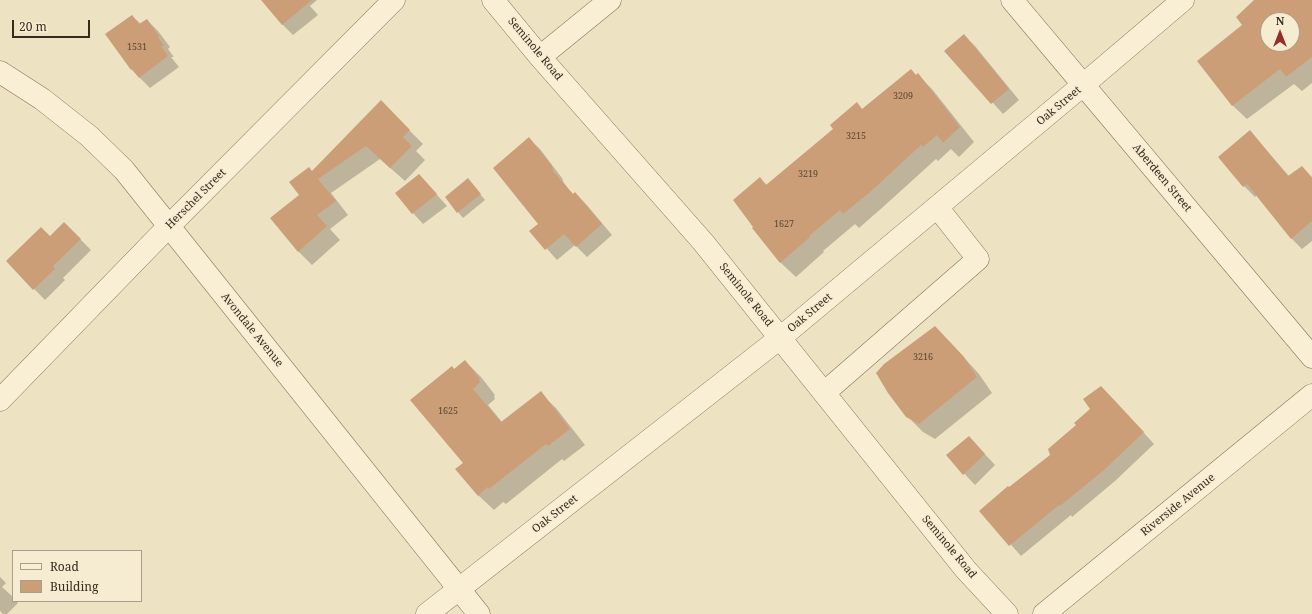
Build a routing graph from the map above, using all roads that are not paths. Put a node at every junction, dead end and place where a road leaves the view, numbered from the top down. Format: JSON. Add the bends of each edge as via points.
{"nodes":[{"id":1,"x":394,"y":0,"type":"edge"},
{"id":2,"x":493,"y":0,"type":"edge"},
{"id":3,"x":610,"y":0,"type":"edge"},
{"id":4,"x":1012,"y":0,"type":"edge"},
{"id":5,"x":1183,"y":0,"type":"edge"},
{"id":6,"x":540,"y":57,"type":"junction"},
{"id":7,"x":0,"y":72,"type":"edge"},
{"id":8,"x":1084,"y":85,"type":"junction"},
{"id":9,"x":937,"y":207,"type":"junction"},
{"id":10,"x":169,"y":226,"type":"junction"},
{"id":11,"x":780,"y":338,"type":"junction"},
{"id":12,"x":1312,"y":357,"type":"edge"},
{"id":13,"x":824,"y":393,"type":"junction"},
{"id":14,"x":1312,"y":395,"type":"edge"},
{"id":15,"x":0,"y":400,"type":"edge"},
{"id":16,"x":459,"y":589,"type":"junction"},
{"id":17,"x":427,"y":614,"type":"edge"},
{"id":18,"x":479,"y":614,"type":"edge"},
{"id":19,"x":1007,"y":614,"type":"edge"},
{"id":20,"x":1044,"y":614,"type":"edge"}],
"edges":[{"from":1,"to":10,"type":"street","name":"Herschel Street"},
{"from":2,"to":6,"type":"street","name":"Seminole Road"},
{"from":3,"to":6,"type":"street"},
{"from":4,"to":8,"type":"street","name":"Aberdeen Street"},
{"from":5,"to":8,"type":"street","name":"Oak Street"},
{"from":6,"to":11,"type":"street","name":"Seminole Road","via":[[703,242]]},
{"from":7,"to":10,"type":"street","name":"Avondale Avenue","via":[[42,99],[89,136],[124,170]]},
{"from":8,"to":9,"type":"street","name":"Oak Street"},
{"from":8,"to":12,"type":"street","name":"Aberdeen Street"},
{"from":9,"to":11,"type":"street","name":"Oak Street"},
{"from":9,"to":13,"type":"street","via":[[978,259]]},
{"from":10,"to":15,"type":"street","name":"Herschel Street"},
{"from":10,"to":16,"type":"street","name":"Avondale Avenue"},
{"from":11,"to":13,"type":"street","name":"Seminole Road"},
{"from":11,"to":16,"type":"street","name":"Oak Street"},
{"from":13,"to":19,"type":"street","name":"Seminole Road","via":[[966,570]]},
{"from":14,"to":20,"type":"street","name":"Riverside Avenue"},
{"from":16,"to":17,"type":"street","name":"Oak Street"},
{"from":16,"to":18,"type":"street","name":"Avondale Avenue"}]}
